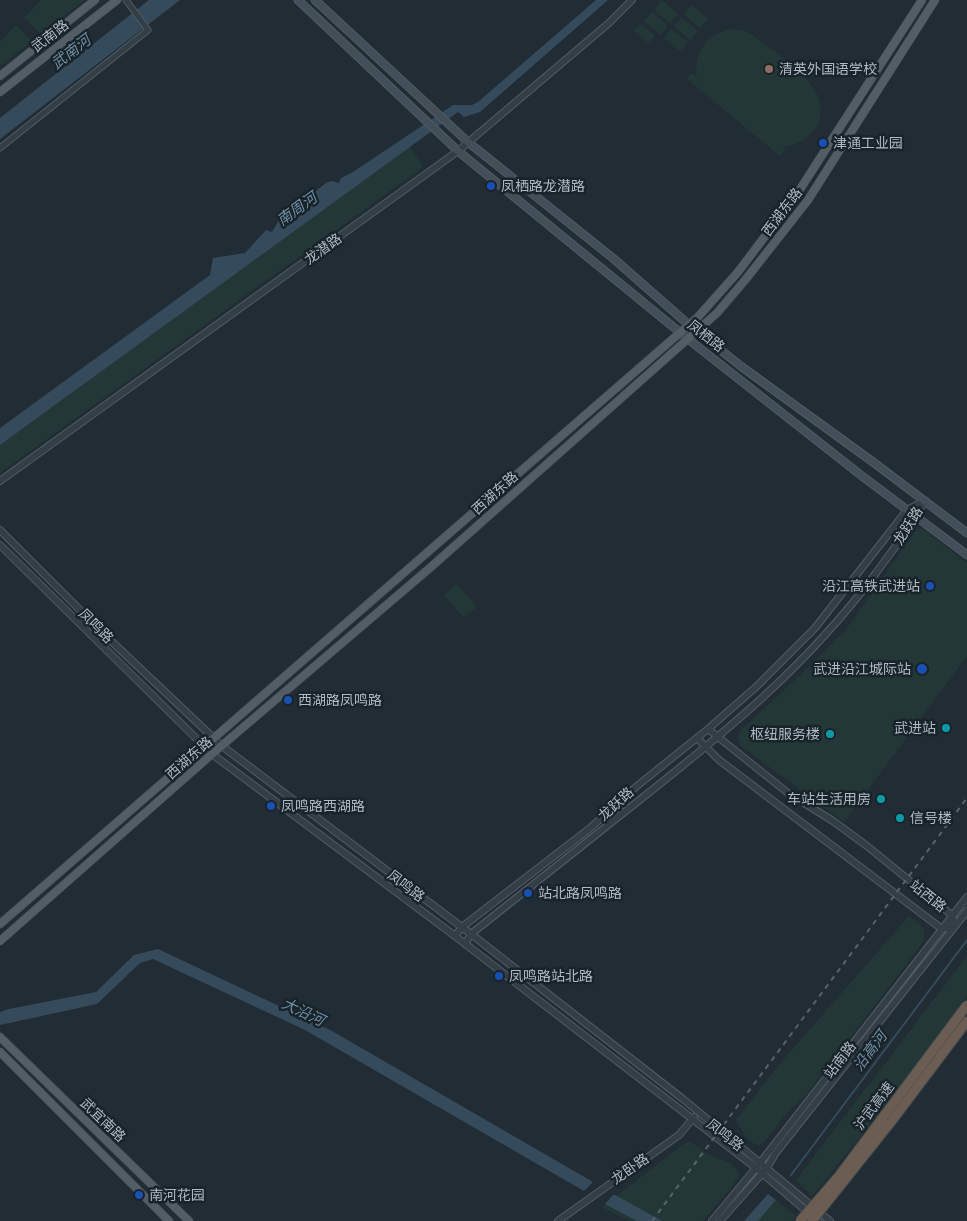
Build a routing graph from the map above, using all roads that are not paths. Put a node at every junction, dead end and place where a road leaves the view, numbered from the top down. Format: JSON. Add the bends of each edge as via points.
{"nodes":[{"id":1,"x":95,"y":0,"type":"edge"},
{"id":2,"x":117,"y":0,"type":"edge"},
{"id":3,"x":126,"y":0,"type":"edge"},
{"id":4,"x":298,"y":0,"type":"edge"},
{"id":5,"x":315,"y":0,"type":"edge"},
{"id":6,"x":632,"y":0,"type":"edge"},
{"id":7,"x":922,"y":0,"type":"edge"},
{"id":8,"x":935,"y":0,"type":"edge"},
{"id":9,"x":0,"y":76,"type":"edge"},
{"id":10,"x":0,"y":92,"type":"edge"},
{"id":11,"x":468,"y":142,"type":"junction"},
{"id":12,"x":0,"y":148,"type":"edge"},
{"id":13,"x":458,"y":151,"type":"junction"},
{"id":14,"x":689,"y":325,"type":"junction"},
{"id":15,"x":680,"y":332,"type":"junction"},
{"id":16,"x":697,"y":332,"type":"junction"},
{"id":17,"x":688,"y":339,"type":"junction"},
{"id":18,"x":0,"y":481,"type":"edge"},
{"id":19,"x":924,"y":500,"type":"junction"},
{"id":20,"x":907,"y":510,"type":"junction"},
{"id":21,"x":916,"y":517,"type":"junction"},
{"id":22,"x":0,"y":530,"type":"edge"},
{"id":23,"x":967,"y":533,"type":"edge"},
{"id":24,"x":0,"y":544,"type":"edge"},
{"id":25,"x":967,"y":555,"type":"edge"},
{"id":26,"x":708,"y":729,"type":"junction"},
{"id":27,"x":213,"y":738,"type":"junction"},
{"id":28,"x":697,"y":738,"type":"junction"},
{"id":29,"x":718,"y":739,"type":"junction"},
{"id":30,"x":222,"y":746,"type":"junction"},
{"id":31,"x":708,"y":746,"type":"junction"},
{"id":32,"x":203,"y":747,"type":"junction"},
{"id":33,"x":212,"y":754,"type":"junction"},
{"id":34,"x":967,"y":896,"type":"edge"},
{"id":35,"x":967,"y":911,"type":"edge"},
{"id":36,"x":953,"y":916,"type":"junction"},
{"id":37,"x":0,"y":924,"type":"edge"},
{"id":38,"x":462,"y":927,"type":"junction"},
{"id":39,"x":953,"y":927,"type":"junction"},
{"id":40,"x":942,"y":929,"type":"junction"},
{"id":41,"x":471,"y":934,"type":"junction"},
{"id":42,"x":455,"y":936,"type":"junction"},
{"id":43,"x":0,"y":941,"type":"edge"},
{"id":44,"x":465,"y":944,"type":"junction"},
{"id":45,"x":967,"y":1005,"type":"edge"},
{"id":46,"x":967,"y":1022,"type":"edge"},
{"id":47,"x":0,"y":1038,"type":"edge"},
{"id":48,"x":0,"y":1052,"type":"edge"},
{"id":49,"x":697,"y":1113,"type":"junction"},
{"id":50,"x":692,"y":1120,"type":"junction"},
{"id":51,"x":758,"y":1166,"type":"junction"},
{"id":52,"x":764,"y":1171,"type":"junction"},
{"id":53,"x":186,"y":1220,"type":"edge"},
{"id":54,"x":169,"y":1221,"type":"edge"},
{"id":55,"x":558,"y":1221,"type":"edge"},
{"id":56,"x":712,"y":1221,"type":"edge"},
{"id":57,"x":720,"y":1221,"type":"edge"},
{"id":58,"x":800,"y":1221,"type":"edge"},
{"id":59,"x":812,"y":1221,"type":"edge"},
{"id":60,"x":818,"y":1221,"type":"edge"},
{"id":61,"x":830,"y":1221,"type":"edge"}],
"edges":[{"from":1,"to":9,"type":"main road","name":"武南路"},
{"from":2,"to":10,"type":"main road","name":"武南路"},
{"from":3,"to":12,"type":"street","via":[[148,30]]},
{"from":4,"to":13,"type":"main road","name":"凤栖路"},
{"from":5,"to":11,"type":"main road","name":"凤栖路"},
{"from":6,"to":11,"type":"street","name":"龙潜路"},
{"from":7,"to":14,"type":"main road","name":"西湖东路","via":[[797,194],[738,272]]},
{"from":8,"to":16,"type":"main road","name":"西湖东路","via":[[808,200],[746,280]]},
{"from":11,"to":13,"type":"street","name":"龙潜路"},
{"from":11,"to":14,"type":"main road","name":"凤栖路","via":[[614,258]]},
{"from":13,"to":15,"type":"main road","name":"凤栖路"},
{"from":13,"to":18,"type":"street","name":"龙潜路"},
{"from":14,"to":15,"type":"main road","name":"西湖东路"},
{"from":14,"to":16,"type":"main road","name":"凤栖路"},
{"from":15,"to":17,"type":"main road","name":"凤栖路"},
{"from":15,"to":27,"type":"main road","name":"西湖东路"},
{"from":16,"to":17,"type":"main road","name":"西湖东路"},
{"from":16,"to":19,"type":"main road","name":"凤栖路"},
{"from":17,"to":20,"type":"main road","name":"凤栖路"},
{"from":17,"to":30,"type":"main road","name":"西湖东路"},
{"from":19,"to":20,"type":"street","name":"龙跃路"},
{"from":19,"to":21,"type":"street","name":"龙跃路"},
{"from":19,"to":23,"type":"main road","name":"凤栖路"},
{"from":20,"to":21,"type":"main road","name":"凤栖路"},
{"from":20,"to":26,"type":"street","name":"龙跃路","via":[[815,628]]},
{"from":21,"to":25,"type":"main road","name":"凤栖路"},
{"from":21,"to":29,"type":"street","name":"龙跃路","via":[[830,630],[786,677]]},
{"from":22,"to":27,"type":"street","name":"凤鸣路"},
{"from":24,"to":32,"type":"street","name":"凤鸣路"},
{"from":26,"to":28,"type":"street","name":"龙跃路"},
{"from":26,"to":29,"type":"street","name":"站西路"},
{"from":27,"to":30,"type":"street","name":"凤鸣路"},
{"from":27,"to":32,"type":"main road","name":"西湖东路"},
{"from":28,"to":31,"type":"street","name":"站西路"},
{"from":28,"to":38,"type":"street","name":"龙跃路","via":[[589,829]]},
{"from":29,"to":31,"type":"street","name":"龙跃路"},
{"from":29,"to":36,"type":"street","name":"站西路","via":[[788,793],[867,846]]},
{"from":30,"to":33,"type":"main road","name":"西湖东路"},
{"from":30,"to":38,"type":"street","name":"凤鸣路"},
{"from":31,"to":40,"type":"street","name":"站西路","via":[[719,760]]},
{"from":31,"to":41,"type":"street","name":"龙跃路"},
{"from":32,"to":33,"type":"street","name":"凤鸣路"},
{"from":32,"to":37,"type":"main road","name":"西湖东路"},
{"from":33,"to":42,"type":"street","name":"凤鸣路"},
{"from":33,"to":43,"type":"main road","name":"西湖东路"},
{"from":34,"to":36,"type":"street","name":"站南路"},
{"from":35,"to":39,"type":"street","name":"站南路"},
{"from":36,"to":39,"type":"street","name":"站西路"},
{"from":36,"to":40,"type":"street","name":"站南路"},
{"from":38,"to":41,"type":"street","name":"凤鸣路"},
{"from":38,"to":42,"type":"street","name":"龙跃路"},
{"from":39,"to":40,"type":"street","name":"站西路"},
{"from":39,"to":52,"type":"street","name":"站南路"},
{"from":40,"to":51,"type":"street","name":"站南路"},
{"from":41,"to":44,"type":"street","name":"龙跃路"},
{"from":41,"to":49,"type":"street","name":"凤鸣路"},
{"from":42,"to":44,"type":"street","name":"凤鸣路"},
{"from":44,"to":50,"type":"street","name":"凤鸣路"},
{"from":45,"to":58,"type":"highway","name":"沪武高速","bridge":true,"via":[[838,1176]]},
{"from":46,"to":59,"type":"highway","name":"沪武高速","bridge":true},
{"from":47,"to":53,"type":"main road","name":"武宜南路"},
{"from":48,"to":54,"type":"main road","name":"武宜南路"},
{"from":49,"to":50,"type":"street","name":"龙卧路"},
{"from":49,"to":51,"type":"street","name":"凤鸣路"},
{"from":50,"to":51,"type":"street","name":"凤鸣路"},
{"from":50,"to":55,"type":"street","name":"龙卧路","via":[[678,1135]]},
{"from":51,"to":52,"type":"street","name":"凤鸣路"},
{"from":51,"to":56,"type":"street","name":"站南路"},
{"from":52,"to":57,"type":"street","name":"站南路"},
{"from":52,"to":60,"type":"street","name":"凤鸣路"},
{"from":52,"to":61,"type":"street","name":"凤鸣路"}]}
